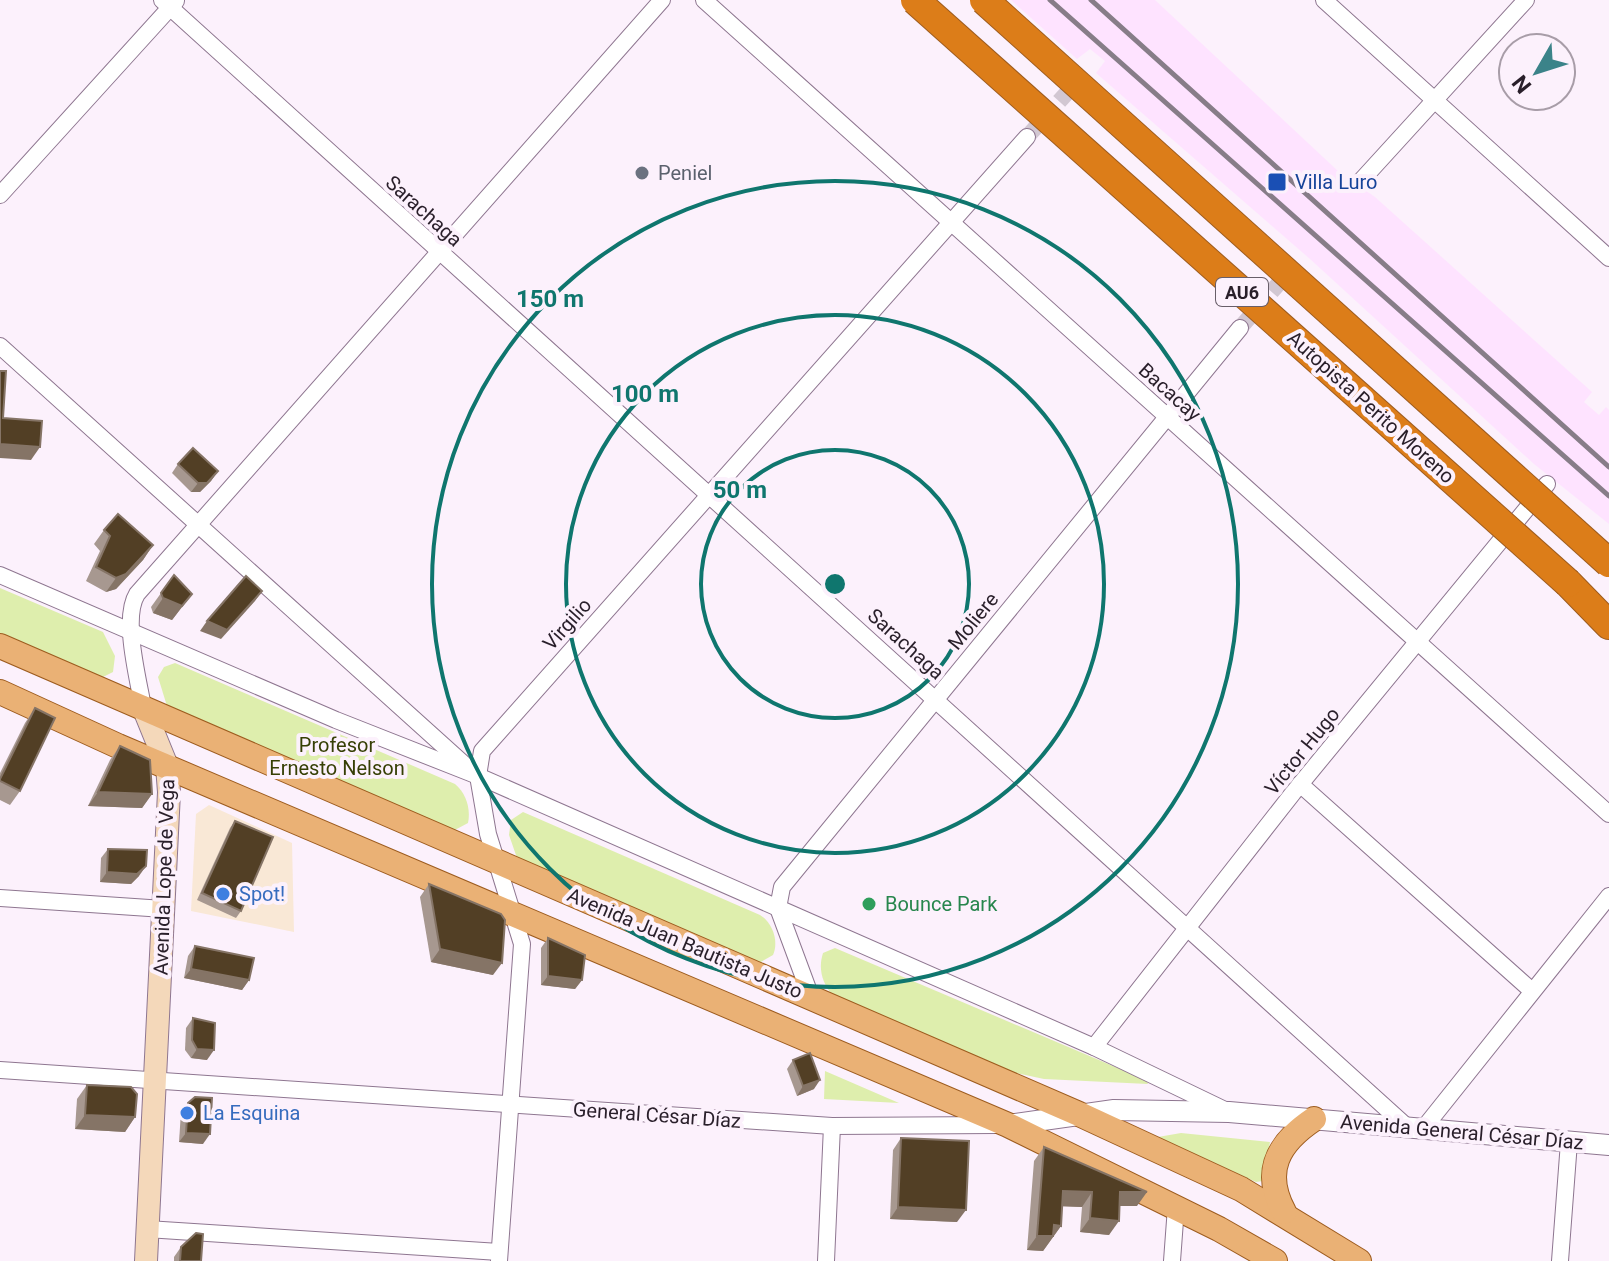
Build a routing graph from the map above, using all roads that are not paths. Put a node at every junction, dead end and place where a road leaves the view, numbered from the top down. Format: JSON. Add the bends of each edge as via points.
{"nodes":[{"id":1,"x":662,"y":0,"type":"edge"},
{"id":2,"x":704,"y":0,"type":"edge"},
{"id":3,"x":915,"y":0,"type":"edge"},
{"id":4,"x":984,"y":0,"type":"edge"},
{"id":5,"x":1324,"y":0,"type":"edge"},
{"id":6,"x":1526,"y":0,"type":"edge"},
{"id":7,"x":169,"y":3,"type":"edge"},
{"id":8,"x":1433,"y":101,"type":"junction"},
{"id":9,"x":1027,"y":137,"type":"tunnel mouth"},
{"id":10,"x":1359,"y":183,"type":"dead end"},
{"id":11,"x":0,"y":195,"type":"edge"},
{"id":12,"x":951,"y":223,"type":"junction"},
{"id":13,"x":439,"y":251,"type":"junction"},
{"id":14,"x":1609,"y":258,"type":"edge"},
{"id":15,"x":1240,"y":328,"type":"tunnel mouth"},
{"id":16,"x":0,"y":346,"type":"edge"},
{"id":17,"x":1167,"y":417,"type":"junction"},
{"id":18,"x":1547,"y":484,"type":"dead end"},
{"id":19,"x":709,"y":495,"type":"junction"},
{"id":20,"x":198,"y":523,"type":"junction"},
{"id":21,"x":1609,"y":563,"type":"edge"},
{"id":22,"x":0,"y":575,"type":"edge"},
{"id":23,"x":1609,"y":625,"type":"edge"},
{"id":24,"x":131,"y":631,"type":"junction"},
{"id":25,"x":1419,"y":639,"type":"junction"},
{"id":26,"x":0,"y":646,"type":"edge"},
{"id":27,"x":0,"y":692,"type":"edge"},
{"id":28,"x":936,"y":698,"type":"junction"},
{"id":29,"x":143,"y":707,"type":"junction"},
{"id":30,"x":167,"y":766,"type":"junction"},
{"id":31,"x":478,"y":776,"type":"junction"},
{"id":32,"x":1300,"y":784,"type":"junction"},
{"id":33,"x":1609,"y":814,"type":"edge"},
{"id":34,"x":495,"y":861,"type":"junction"},
{"id":35,"x":1609,"y":896,"type":"edge"},
{"id":36,"x":0,"y":898,"type":"edge"},
{"id":37,"x":778,"y":908,"type":"junction"},
{"id":38,"x":164,"y":909,"type":"junction"},
{"id":39,"x":514,"y":913,"type":"junction"},
{"id":40,"x":1187,"y":927,"type":"junction"},
{"id":41,"x":1532,"y":991,"type":"junction"},
{"id":42,"x":811,"y":997,"type":"junction"},
{"id":43,"x":1094,"y":1047,"type":"junction"},
{"id":44,"x":0,"y":1070,"type":"edge"},
{"id":45,"x":156,"y":1080,"type":"junction"},
{"id":46,"x":509,"y":1106,"type":"junction"},
{"id":47,"x":1229,"y":1112,"type":"junction"},
{"id":48,"x":1079,"y":1114,"type":"junction"},
{"id":49,"x":1314,"y":1119,"type":"junction"},
{"id":50,"x":1008,"y":1125,"type":"junction"},
{"id":51,"x":832,"y":1126,"type":"junction"},
{"id":52,"x":1415,"y":1128,"type":"junction"},
{"id":53,"x":1569,"y":1142,"type":"junction"},
{"id":54,"x":1609,"y":1145,"type":"edge"},
{"id":55,"x":1176,"y":1207,"type":"junction"},
{"id":56,"x":1284,"y":1212,"type":"junction"},
{"id":57,"x":147,"y":1229,"type":"junction"},
{"id":58,"x":499,"y":1256,"type":"edge"},
{"id":59,"x":146,"y":1261,"type":"edge"},
{"id":60,"x":826,"y":1261,"type":"edge"},
{"id":61,"x":1172,"y":1261,"type":"edge"},
{"id":62,"x":1275,"y":1261,"type":"edge"},
{"id":63,"x":1359,"y":1261,"type":"edge"},
{"id":64,"x":1560,"y":1261,"type":"edge"}],
"edges":[{"from":1,"to":13,"type":"street","name":"Avenida Lope de Vega"},
{"from":2,"to":12,"type":"street","name":"Bacacay"},
{"from":3,"to":23,"type":"highway","name":"Autopista Perito Moreno","number":"AU6","bridge":true},
{"from":4,"to":21,"type":"highway","number":"AU6","bridge":true},
{"from":5,"to":8,"type":"street"},
{"from":6,"to":8,"type":"street"},
{"from":7,"to":11,"type":"street"},
{"from":7,"to":13,"type":"street","name":"Sarachaga"},
{"from":8,"to":10,"type":"street"},
{"from":8,"to":14,"type":"street"},
{"from":9,"to":12,"type":"street","name":"Virgilio"},
{"from":12,"to":17,"type":"street","name":"Bacacay"},
{"from":12,"to":19,"type":"street","name":"Virgilio"},
{"from":13,"to":19,"type":"street","name":"Sarachaga"},
{"from":13,"to":20,"type":"street","name":"Avenida Lope de Vega"},
{"from":15,"to":17,"type":"street","name":"Moliere"},
{"from":16,"to":20,"type":"street"},
{"from":17,"to":25,"type":"street","name":"Bacacay"},
{"from":17,"to":28,"type":"street","name":"Moliere"},
{"from":18,"to":25,"type":"street","name":"Víctor Hugo"},
{"from":19,"to":28,"type":"street","name":"Sarachaga"},
{"from":19,"to":31,"type":"street","name":"Virgilio","via":[[492,738],[482,751]]},
{"from":20,"to":24,"type":"street","name":"Avenida Lope de Vega","via":[[137,594],[131,604]]},
{"from":20,"to":31,"type":"street"},
{"from":22,"to":24,"type":"street"},
{"from":24,"to":29,"type":"street","name":"Avenida Lope de Vega"},
{"from":24,"to":31,"type":"street"},
{"from":25,"to":32,"type":"street","name":"Víctor Hugo"},
{"from":25,"to":33,"type":"street","name":"Bacacay"},
{"from":26,"to":29,"type":"main road","name":"Avenida Juan Bautista Justo"},
{"from":27,"to":30,"type":"main road","name":"Avenida Juan Bautista Justo"},
{"from":28,"to":37,"type":"street","name":"Moliere","via":[[782,887]]},
{"from":28,"to":40,"type":"street","name":"Sarachaga"},
{"from":29,"to":30,"type":"main road","name":"Avenida Lope de Vega"},
{"from":29,"to":34,"type":"main road","name":"Avenida Juan Bautista Justo"},
{"from":30,"to":38,"type":"main road","name":"Avenida Lope de Vega"},
{"from":30,"to":39,"type":"main road","name":"Avenida Juan Bautista Justo"},
{"from":31,"to":34,"type":"street"},
{"from":31,"to":37,"type":"street"},
{"from":32,"to":40,"type":"street","name":"Víctor Hugo"},
{"from":32,"to":41,"type":"street"},
{"from":34,"to":39,"type":"street"},
{"from":34,"to":42,"type":"main road","name":"Avenida Juan Bautista Justo"},
{"from":35,"to":41,"type":"street"},
{"from":36,"to":38,"type":"street"},
{"from":37,"to":42,"type":"street"},
{"from":37,"to":43,"type":"street"},
{"from":38,"to":45,"type":"main road","name":"Avenida Lope de Vega"},
{"from":39,"to":46,"type":"street","via":[[522,944]]},
{"from":39,"to":50,"type":"main road","name":"Avenida Juan Bautista Justo"},
{"from":40,"to":43,"type":"street","name":"Víctor Hugo"},
{"from":40,"to":52,"type":"street","name":"Sarachaga"},
{"from":41,"to":52,"type":"street"},
{"from":42,"to":48,"type":"main road","name":"Avenida Juan Bautista Justo"},
{"from":43,"to":47,"type":"street"},
{"from":44,"to":45,"type":"street","name":"General César Díaz"},
{"from":45,"to":46,"type":"street","name":"General César Díaz"},
{"from":45,"to":57,"type":"main road","name":"Avenida Lope de Vega"},
{"from":46,"to":51,"type":"street","name":"General César Díaz"},
{"from":46,"to":58,"type":"street"},
{"from":47,"to":48,"type":"street","name":"General César Díaz"},
{"from":47,"to":49,"type":"street","name":"General César Díaz"},
{"from":48,"to":50,"type":"street","name":"General César Díaz"},
{"from":48,"to":56,"type":"main road","name":"Avenida Juan Bautista Justo"},
{"from":49,"to":52,"type":"street","name":"Avenida General César Díaz"},
{"from":49,"to":56,"type":"main road","via":[[1291,1135],[1274,1165],[1274,1189]]},
{"from":50,"to":51,"type":"street","name":"General César Díaz"},
{"from":50,"to":55,"type":"main road","name":"Avenida Juan Bautista Justo"},
{"from":51,"to":60,"type":"street"},
{"from":52,"to":53,"type":"street","name":"Avenida General César Díaz"},
{"from":53,"to":54,"type":"street","name":"Avenida General César Díaz"},
{"from":53,"to":64,"type":"street"},
{"from":55,"to":61,"type":"street"},
{"from":55,"to":62,"type":"main road","name":"Avenida Juan Bautista Justo"},
{"from":56,"to":63,"type":"main road","name":"Avenida Juan Bautista Justo"},
{"from":57,"to":58,"type":"street"},
{"from":57,"to":59,"type":"main road","name":"Avenida Lope de Vega"}]}
